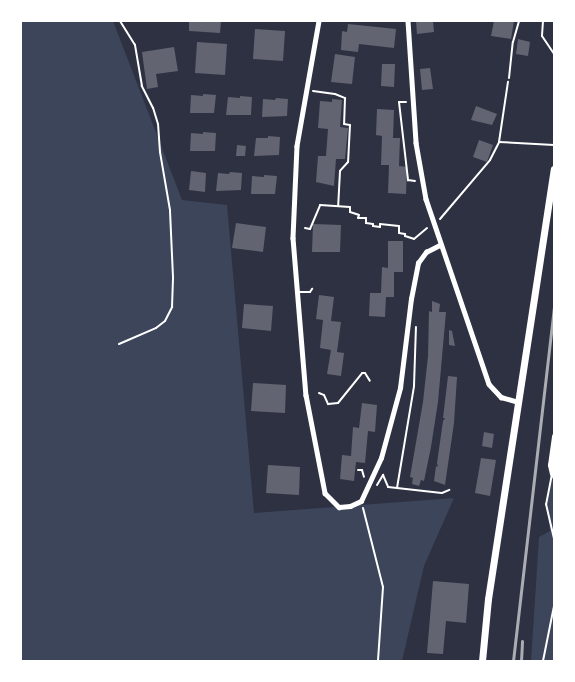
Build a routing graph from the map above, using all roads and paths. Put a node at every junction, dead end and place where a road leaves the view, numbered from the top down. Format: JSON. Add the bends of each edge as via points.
{"nodes":[{"id":1,"x":120,"y":21,"type":"edge"},
{"id":2,"x":319,"y":21,"type":"edge"},
{"id":3,"x":408,"y":21,"type":"edge"},
{"id":4,"x":519,"y":21,"type":"edge"},
{"id":5,"x":543,"y":21,"type":"edge"},
{"id":6,"x":554,"y":54,"type":"edge"},
{"id":7,"x":509,"y":78,"type":"joint"},
{"id":8,"x":318,"y":92,"type":"dead end"},
{"id":9,"x":408,"y":102,"type":"dead end"},
{"id":10,"x":500,"y":142,"type":"junction"},
{"id":11,"x":554,"y":145,"type":"edge"},
{"id":12,"x":554,"y":169,"type":"edge"},
{"id":13,"x":417,"y":181,"type":"dead end"},
{"id":14,"x":338,"y":206,"type":"junction"},
{"id":15,"x":438,"y":221,"type":"dead end"},
{"id":16,"x":429,"y":226,"type":"dead end"},
{"id":17,"x":305,"y":228,"type":"dead end"},
{"id":18,"x":440,"y":245,"type":"junction"},
{"id":19,"x":312,"y":289,"type":"dead end"},
{"id":20,"x":297,"y":292,"type":"junction"},
{"id":21,"x":409,"y":316,"type":"junction"},
{"id":22,"x":119,"y":344,"type":"dead end"},
{"id":23,"x":370,"y":381,"type":"dead end"},
{"id":24,"x":319,"y":393,"type":"dead end"},
{"id":25,"x":518,"y":402,"type":"junction"},
{"id":26,"x":554,"y":436,"type":"edge"},
{"id":27,"x":358,"y":470,"type":"dead end"},
{"id":28,"x":553,"y":476,"type":"edge"},
{"id":29,"x":368,"y":480,"type":"dead end"},
{"id":30,"x":378,"y":486,"type":"dead end"},
{"id":31,"x":397,"y":488,"type":"junction"},
{"id":32,"x":449,"y":490,"type":"dead end"},
{"id":33,"x":361,"y":501,"type":"junction"},
{"id":34,"x":554,"y":540,"type":"edge"},
{"id":35,"x":554,"y":606,"type":"edge"},
{"id":36,"x":378,"y":661,"type":"edge"},
{"id":37,"x":482,"y":661,"type":"edge"},
{"id":38,"x":543,"y":661,"type":"edge"}],
"edges":[{"from":1,"to":22,"type":"path","via":[[135,45],[142,86],[158,124],[170,210],[174,277],[172,307],[165,321]]},
{"from":2,"to":20,"type":"street","via":[[297,146],[293,238]]},
{"from":3,"to":18,"type":"street","via":[[416,143],[426,199]]},
{"from":4,"to":7,"type":"lane"},
{"from":5,"to":6,"type":"lane","via":[[542,36]]},
{"from":7,"to":10,"type":"path"},
{"from":8,"to":14,"type":"path","via":[[345,98],[344,124],[350,125],[348,162],[340,171]]},
{"from":9,"to":13,"type":"path","via":[[399,102],[408,180]]},
{"from":10,"to":11,"type":"path"},
{"from":10,"to":15,"type":"path","via":[[490,160]]},
{"from":12,"to":25,"type":"main road"},
{"from":14,"to":16,"type":"path","via":[[350,207],[350,212],[359,215],[358,218],[366,218],[366,223],[373,226],[399,226],[399,233],[414,239]]},
{"from":14,"to":17,"type":"path","via":[[320,205],[310,228]]},
{"from":18,"to":21,"type":"street","via":[[426,252],[418,264]]},
{"from":18,"to":25,"type":"street","via":[[489,384],[501,396]]},
{"from":19,"to":20,"type":"lane","via":[[310,292]]},
{"from":20,"to":33,"type":"street","via":[[306,395],[325,493],[339,507]]},
{"from":21,"to":31,"type":"path","via":[[414,316],[415,322],[416,367]]},
{"from":21,"to":33,"type":"street","via":[[403,372],[392,423],[381,458]]},
{"from":23,"to":24,"type":"path","via":[[362,373],[338,403],[328,404],[324,395]]},
{"from":25,"to":37,"type":"main road","via":[[488,599]]},
{"from":26,"to":28,"type":"street","via":[[550,466]]},
{"from":27,"to":29,"type":"path","via":[[362,470],[362,475]]},
{"from":28,"to":34,"type":"lane","via":[[546,504]]},
{"from":30,"to":31,"type":"path","via":[[383,475],[388,487]]},
{"from":31,"to":32,"type":"path","via":[[442,493]]},
{"from":33,"to":36,"type":"path","via":[[383,587]]},
{"from":35,"to":38,"type":"lane"}]}
